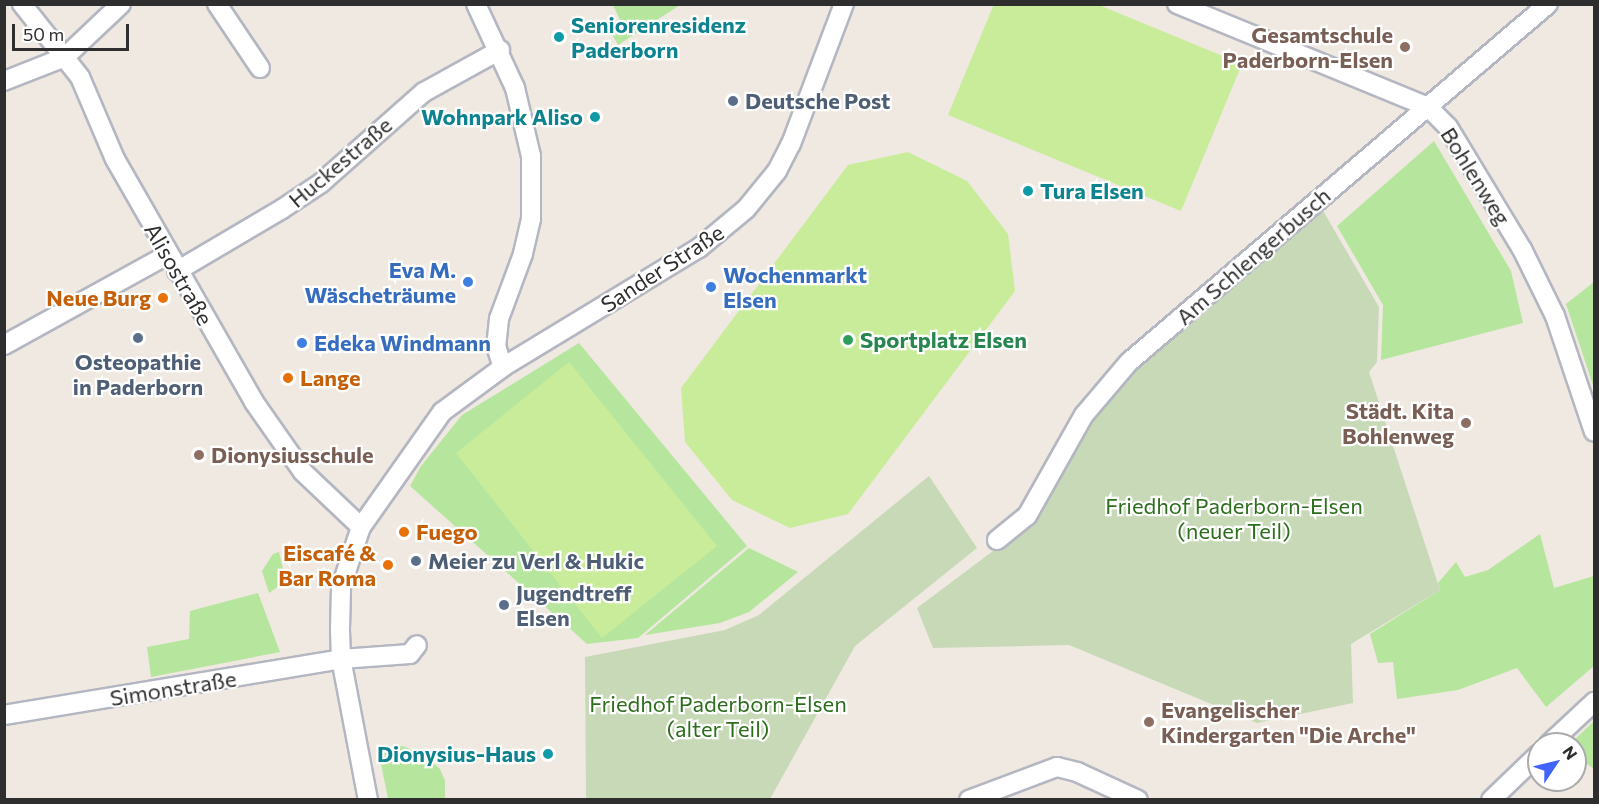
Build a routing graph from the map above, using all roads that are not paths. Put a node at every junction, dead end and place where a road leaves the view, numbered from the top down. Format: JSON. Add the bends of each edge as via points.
{"nodes":[{"id":1,"x":22,"y":4,"type":"edge"},
{"id":2,"x":121,"y":4,"type":"edge"},
{"id":3,"x":217,"y":4,"type":"edge"},
{"id":4,"x":476,"y":4,"type":"edge"},
{"id":5,"x":844,"y":4,"type":"edge"},
{"id":6,"x":1177,"y":4,"type":"edge"},
{"id":7,"x":1548,"y":4,"type":"edge"},
{"id":8,"x":500,"y":50,"type":"junction"},
{"id":9,"x":65,"y":57,"type":"junction"},
{"id":10,"x":260,"y":68,"type":"dead end"},
{"id":11,"x":4,"y":81,"type":"edge"},
{"id":12,"x":1428,"y":107,"type":"junction"},
{"id":13,"x":167,"y":255,"type":"junction"},
{"id":14,"x":177,"y":271,"type":"junction"},
{"id":15,"x":4,"y":345,"type":"edge"},
{"id":16,"x":503,"y":367,"type":"junction"},
{"id":17,"x":1594,"y":432,"type":"edge"},
{"id":18,"x":362,"y":527,"type":"junction"},
{"id":19,"x":997,"y":540,"type":"dead end"},
{"id":20,"x":417,"y":645,"type":"dead end"},
{"id":21,"x":341,"y":659,"type":"junction"},
{"id":22,"x":1594,"y":702,"type":"edge"},
{"id":23,"x":4,"y":716,"type":"edge"},
{"id":24,"x":1562,"y":732,"type":"edge"},
{"id":25,"x":1527,"y":766,"type":"edge"},
{"id":26,"x":368,"y":800,"type":"edge"},
{"id":27,"x":969,"y":800,"type":"edge"},
{"id":28,"x":1138,"y":800,"type":"edge"},
{"id":29,"x":1491,"y":800,"type":"edge"}],
"edges":[{"from":1,"to":9,"type":"street","name":"Alisostraße"},
{"from":2,"to":9,"type":"street"},
{"from":3,"to":10,"type":"street"},
{"from":4,"to":8,"type":"street"},
{"from":5,"to":16,"type":"street","name":"Sander Straße","via":[[791,144],[777,171],[746,209],[699,248]]},
{"from":6,"to":12,"type":"street","name":"Bohlenweg"},
{"from":7,"to":12,"type":"street","name":"Am Schlengerbusch"},
{"from":8,"to":14,"type":"street","name":"Huckestraße","via":[[424,92],[321,183]]},
{"from":8,"to":16,"type":"street","via":[[526,127],[532,189],[524,254],[499,319],[496,346]]},
{"from":9,"to":11,"type":"street"},
{"from":9,"to":13,"type":"street","name":"Alisostraße","via":[[80,77],[115,159]]},
{"from":12,"to":17,"type":"street","name":"Bohlenweg","via":[[1448,127],[1522,249],[1555,316]]},
{"from":12,"to":19,"type":"street","name":"Am Schlengerbusch","via":[[1129,362],[1084,415],[1028,516]]},
{"from":13,"to":14,"type":"street","name":"Alisostraße"},
{"from":13,"to":15,"type":"street"},
{"from":14,"to":18,"type":"street","name":"Alisostraße","via":[[254,402],[291,455],[318,487]]},
{"from":16,"to":18,"type":"street","name":"Sander Straße","via":[[442,412]]},
{"from":18,"to":21,"type":"street","name":"Sander Straße","via":[[340,592]]},
{"from":20,"to":21,"type":"street","name":"Simonstraße","via":[[410,654]]},
{"from":21,"to":23,"type":"street","name":"Simonstraße"},
{"from":21,"to":26,"type":"street","name":"Sander Straße"},
{"from":22,"to":24,"type":"street"},
{"from":25,"to":29,"type":"street"},
{"from":27,"to":28,"type":"street","via":[[1057,767]]}]}
